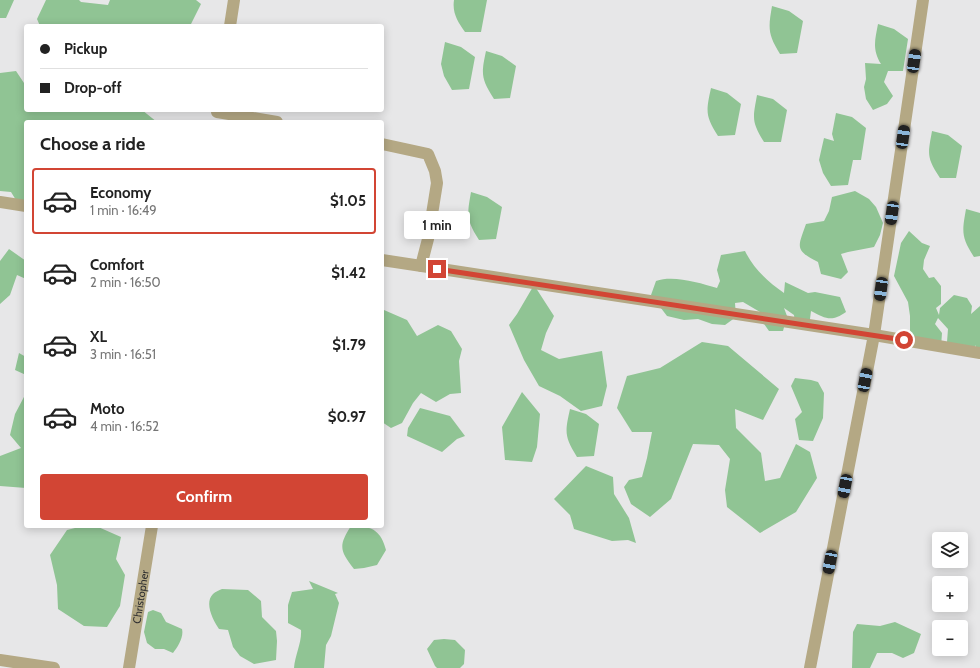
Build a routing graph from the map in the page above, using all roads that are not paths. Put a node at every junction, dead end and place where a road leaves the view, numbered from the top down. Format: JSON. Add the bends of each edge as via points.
{"nodes":[{"id":1,"x":234,"y":0,"type":"edge"},
{"id":2,"x":923,"y":0,"type":"edge"},
{"id":3,"x":230,"y":24,"type":"edge"},
{"id":4,"x":217,"y":115,"type":"edge"},
{"id":5,"x":260,"y":120,"type":"edge"},
{"id":6,"x":384,"y":144,"type":"edge"},
{"id":7,"x":0,"y":202,"type":"edge"},
{"id":8,"x":24,"y":206,"type":"edge"},
{"id":9,"x":384,"y":260,"type":"edge"},
{"id":10,"x":421,"y":266,"type":"junction"},
{"id":11,"x":874,"y":335,"type":"junction"},
{"id":12,"x":980,"y":353,"type":"edge"},
{"id":13,"x":152,"y":528,"type":"edge"},
{"id":14,"x":0,"y":660,"type":"edge"},
{"id":15,"x":54,"y":668,"type":"edge"},
{"id":16,"x":129,"y":668,"type":"edge"},
{"id":17,"x":810,"y":668,"type":"edge"}],
"edges":[{"from":1,"to":3,"type":"street"},
{"from":2,"to":11,"type":"street"},
{"from":4,"to":5,"type":"street"},
{"from":6,"to":10,"type":"street","via":[[428,154],[435,171],[437,183]]},
{"from":7,"to":8,"type":"street"},
{"from":9,"to":10,"type":"street"},
{"from":10,"to":11,"type":"street"},
{"from":11,"to":12,"type":"street"},
{"from":11,"to":17,"type":"street"},
{"from":13,"to":16,"type":"street","name":"Christopher"},
{"from":14,"to":15,"type":"street"}]}
